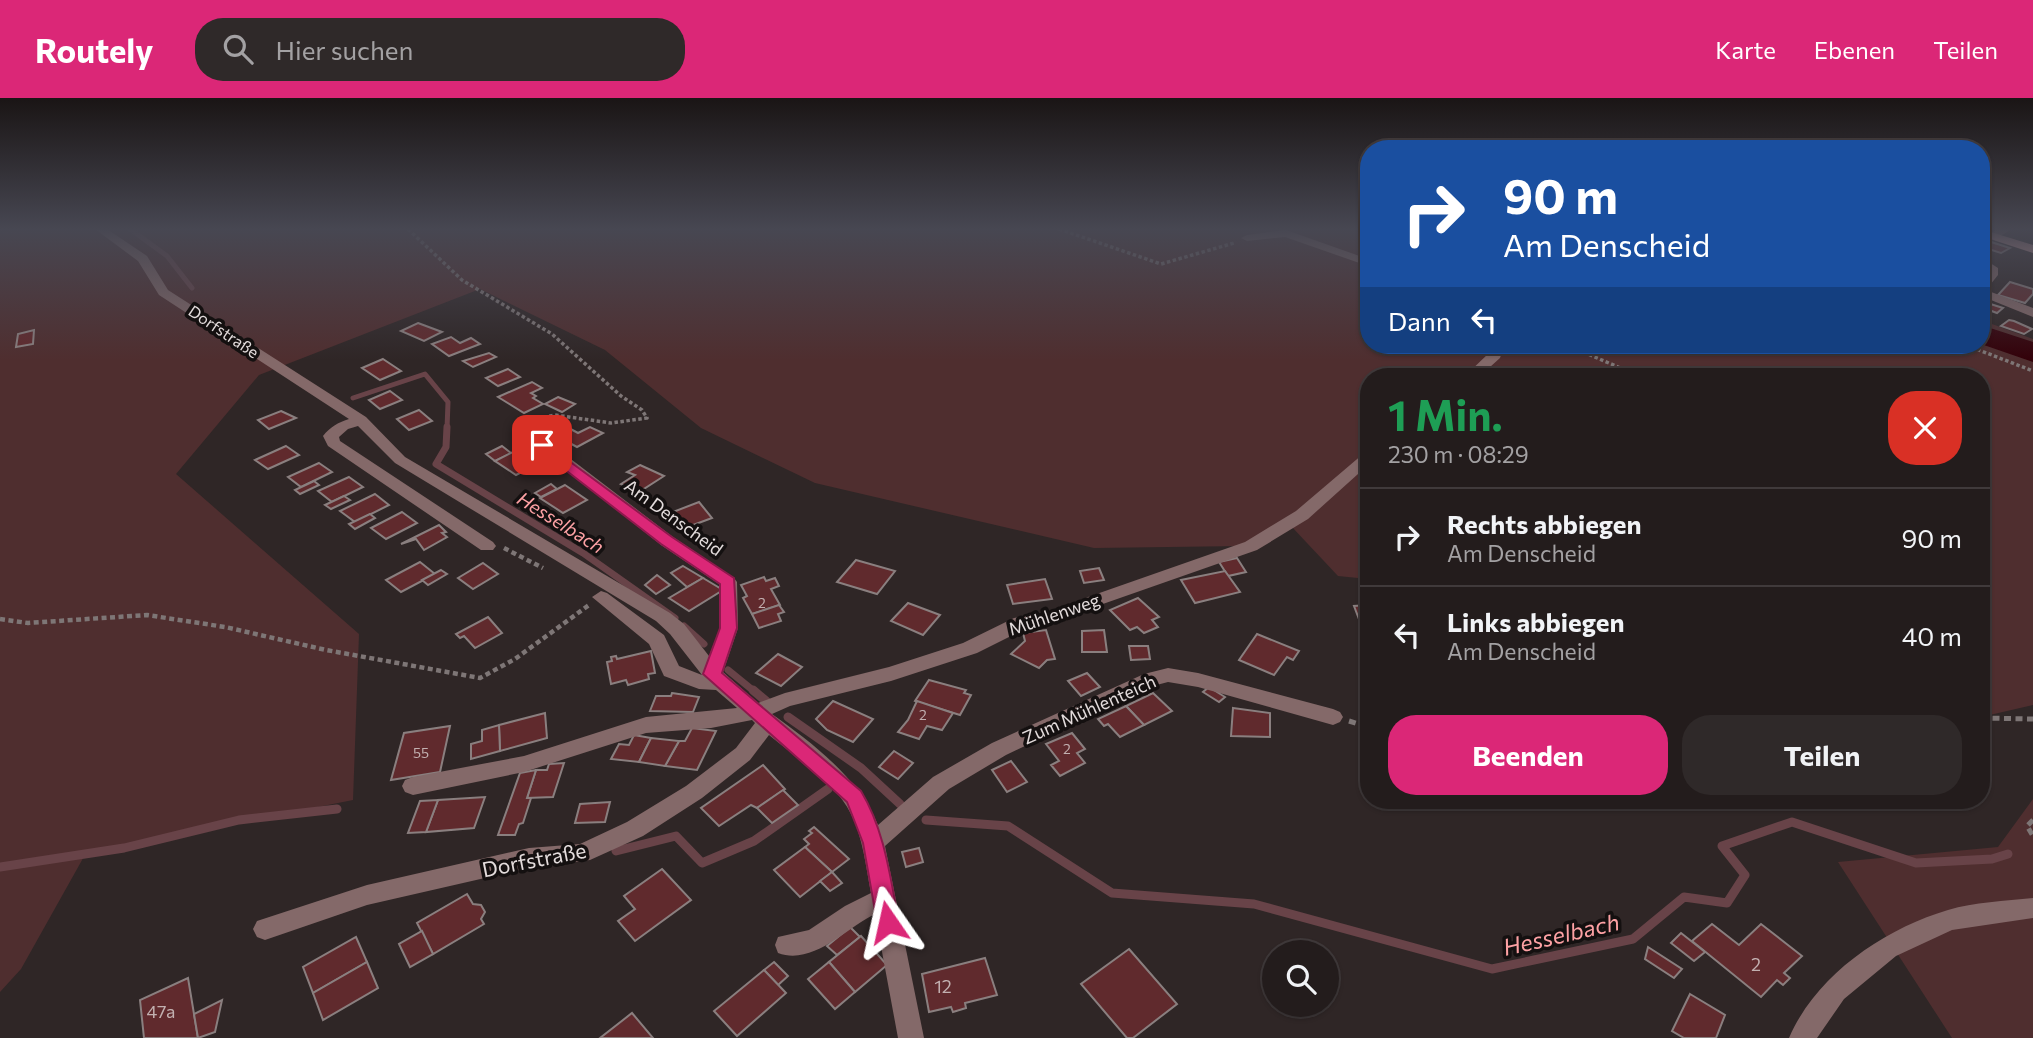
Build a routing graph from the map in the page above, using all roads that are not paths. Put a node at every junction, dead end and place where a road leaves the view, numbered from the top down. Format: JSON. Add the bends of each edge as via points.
{"nodes":[{"id":1,"x":151,"y":273,"type":"edge"},
{"id":2,"x":1990,"y":294,"type":"edge"},
{"id":3,"x":2033,"y":313,"type":"edge"},
{"id":4,"x":1495,"y":354,"type":"edge"},
{"id":5,"x":1481,"y":368,"type":"edge"},
{"id":6,"x":361,"y":420,"type":"junction"},
{"id":7,"x":520,"y":427,"type":"road end"},
{"id":8,"x":1360,"y":464,"type":"edge"},
{"id":9,"x":487,"y":546,"type":"dead end"},
{"id":10,"x":601,"y":597,"type":"road end"},
{"id":11,"x":717,"y":679,"type":"junction"},
{"id":12,"x":762,"y":717,"type":"junction"},
{"id":13,"x":1333,"y":717,"type":"dead end"},
{"id":14,"x":413,"y":786,"type":"dead end"},
{"id":15,"x":873,"y":843,"type":"junction"},
{"id":16,"x":883,"y":899,"type":"junction"},
{"id":17,"x":2033,"y":908,"type":"edge"},
{"id":18,"x":265,"y":929,"type":"dead end"},
{"id":19,"x":788,"y":946,"type":"dead end"},
{"id":20,"x":911,"y":1038,"type":"edge"},
{"id":21,"x":1802,"y":1038,"type":"edge"}],
"edges":[{"from":1,"to":6,"type":"street","name":"Dorfstraße","via":[[163,292]]},
{"from":2,"to":3,"type":"street"},
{"from":4,"to":5,"type":"street"},
{"from":6,"to":9,"type":"street","via":[[337,431],[331,436],[332,443]]},
{"from":6,"to":11,"type":"street","name":"Dorfstraße","via":[[400,460],[663,617]]},
{"from":7,"to":11,"type":"street","name":"Am Denscheid","via":[[667,541],[728,582],[729,628]]},
{"from":8,"to":12,"type":"street","name":"Mühlenweg","via":[[1302,515],[1251,546],[1057,617],[1021,623],[970,648],[785,701]]},
{"from":10,"to":11,"type":"street","via":[[657,640],[671,671],[699,682]]},
{"from":11,"to":12,"type":"street","name":"Dorfstraße"},
{"from":12,"to":14,"type":"street","via":[[646,725],[524,764]]},
{"from":12,"to":15,"type":"street","name":"Dorfstraße","via":[[854,796]]},
{"from":12,"to":18,"type":"street","name":"Dorfstraße","via":[[743,754],[694,792],[635,829],[582,853],[529,858],[367,895]]},
{"from":13,"to":15,"type":"street","name":"Zum Mühlenteich","via":[[1168,675],[1144,681],[999,748],[941,783]]},
{"from":15,"to":16,"type":"street","name":"Dorfstraße"},
{"from":16,"to":19,"type":"street","via":[[814,940]]},
{"from":16,"to":20,"type":"street","name":"Dorfstraße"},
{"from":17,"to":21,"type":"street","via":[[1950,920],[1887,948],[1835,991]]}]}
